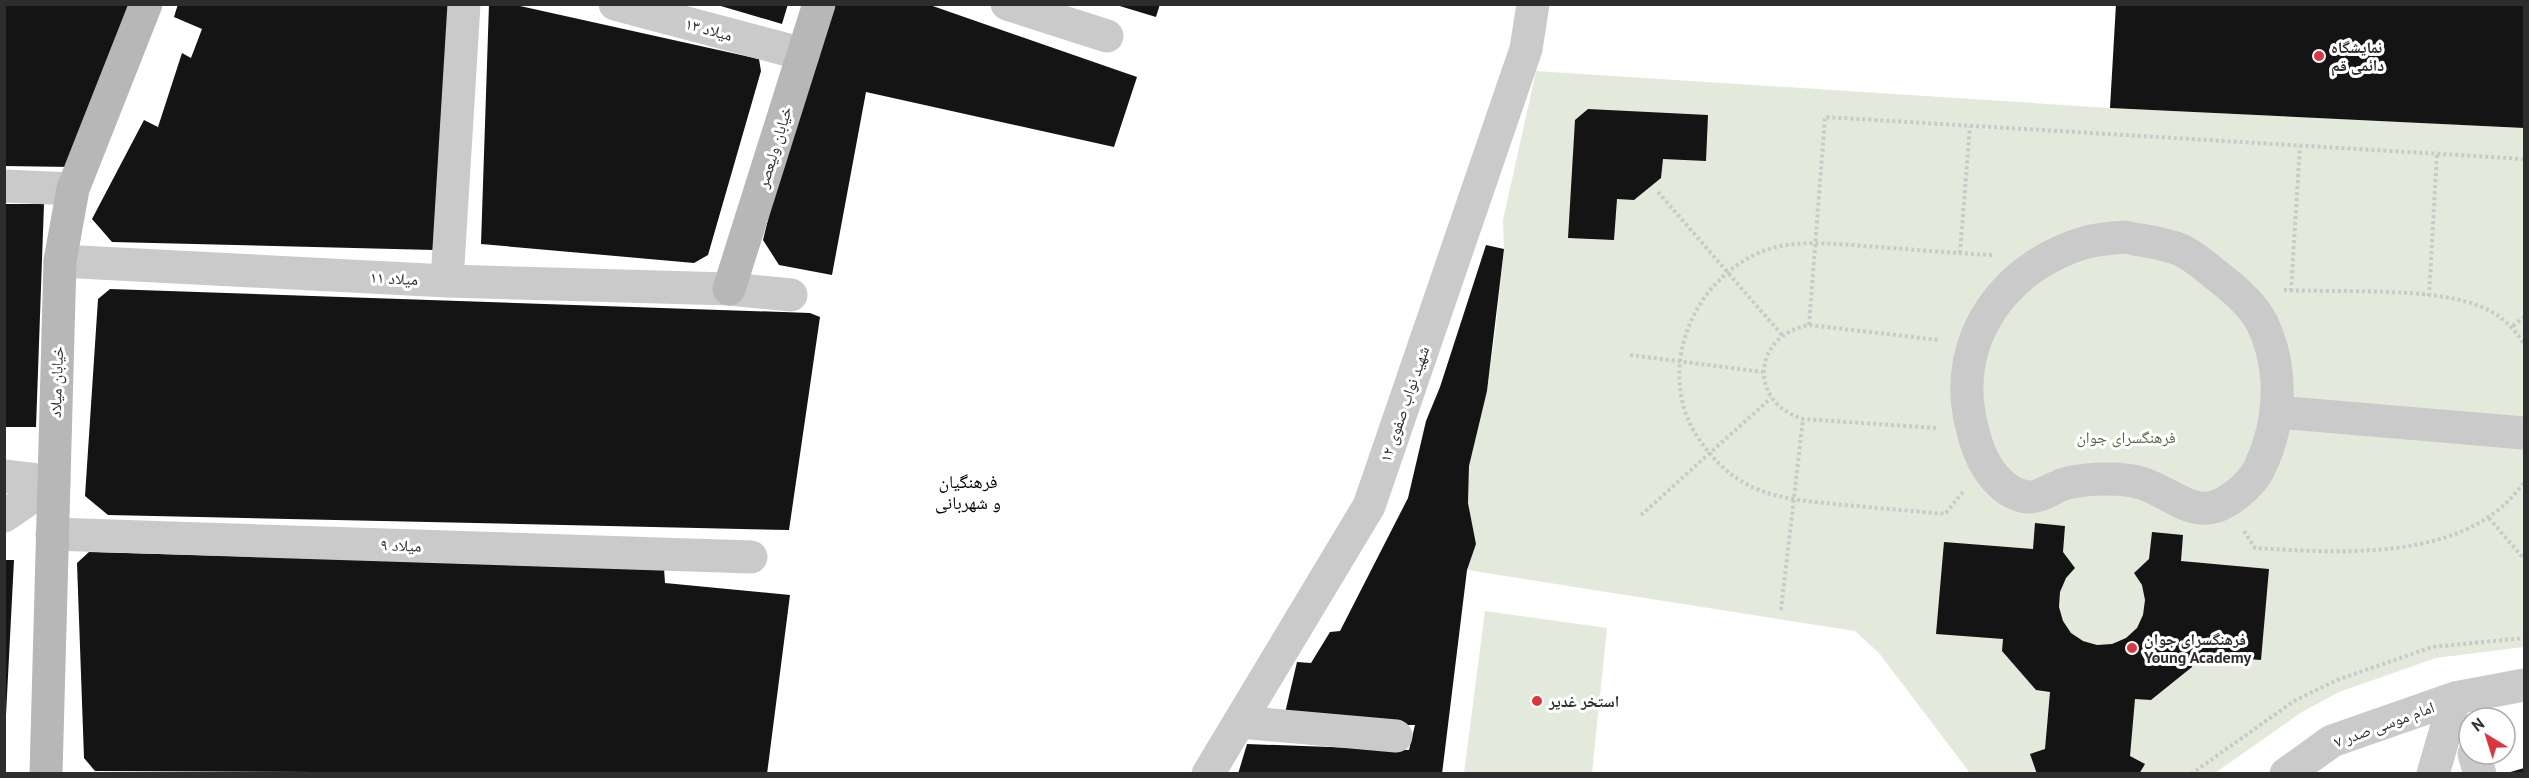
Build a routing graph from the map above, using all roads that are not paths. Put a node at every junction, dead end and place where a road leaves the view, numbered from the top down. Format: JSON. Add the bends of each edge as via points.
{"nodes":[{"id":1,"x":146,"y":4,"type":"edge"},
{"id":2,"x":464,"y":4,"type":"edge"},
{"id":3,"x":615,"y":4,"type":"edge"},
{"id":4,"x":819,"y":4,"type":"edge"},
{"id":5,"x":1006,"y":4,"type":"edge"},
{"id":6,"x":1533,"y":4,"type":"edge"},
{"id":7,"x":1107,"y":36,"type":"dead end"},
{"id":8,"x":803,"y":54,"type":"junction"},
{"id":9,"x":4,"y":186,"type":"edge"},
{"id":10,"x":73,"y":189,"type":"junction"},
{"id":11,"x":60,"y":261,"type":"junction"},
{"id":12,"x":447,"y":280,"type":"junction"},
{"id":13,"x":729,"y":289,"type":"junction"},
{"id":14,"x":791,"y":295,"type":"dead end"},
{"id":15,"x":2277,"y":412,"type":"junction"},
{"id":16,"x":2524,"y":433,"type":"edge"},
{"id":17,"x":4,"y":476,"type":"edge"},
{"id":18,"x":54,"y":482,"type":"junction"},
{"id":19,"x":4,"y":516,"type":"edge"},
{"id":20,"x":52,"y":534,"type":"junction"},
{"id":21,"x":751,"y":556,"type":"dead end"},
{"id":22,"x":2524,"y":685,"type":"edge"},
{"id":23,"x":2455,"y":698,"type":"junction"},
{"id":24,"x":2458,"y":706,"type":"edge"},
{"id":25,"x":1240,"y":723,"type":"junction"},
{"id":26,"x":1396,"y":736,"type":"dead end"},
{"id":27,"x":46,"y":774,"type":"edge"},
{"id":28,"x":1208,"y":774,"type":"edge"},
{"id":29,"x":2286,"y":774,"type":"edge"},
{"id":30,"x":2433,"y":774,"type":"edge"}],
"edges":[{"from":1,"to":10,"type":"street","name":"خیابان میلاد"},
{"from":2,"to":12,"type":"street"},
{"from":3,"to":8,"type":"street","name":"میلاد ۱۳"},
{"from":4,"to":8,"type":"street","name":"خیابان ولیعصر"},
{"from":5,"to":7,"type":"street"},
{"from":6,"to":25,"type":"street","name":"شهید نواب صفوی ۱۲","via":[[1526,49],[1369,506]]},
{"from":8,"to":13,"type":"street","name":"خیابان ولیعصر"},
{"from":9,"to":10,"type":"street"},
{"from":10,"to":11,"type":"street","name":"خیابان میلاد"},
{"from":11,"to":12,"type":"street","name":"میلاد ۱۱"},
{"from":11,"to":18,"type":"street","name":"خیابان میلاد"},
{"from":12,"to":13,"type":"street","name":"میلاد ۱۱"},
{"from":13,"to":14,"type":"street","name":"میلاد ۱۱"},
{"from":15,"to":15,"type":"street","via":[[2275,365],[2262,322],[2232,288],[2181,250],[2125,237],[2088,242],[2047,258],[2011,286],[1979,326],[1968,362],[1965,399],[1984,466],[2011,491],[2029,497],[2064,484],[2118,479],[2145,485],[2189,506],[2207,510],[2226,503],[2258,471],[2270,446]]},
{"from":15,"to":16,"type":"street"},
{"from":17,"to":18,"type":"street"},
{"from":18,"to":19,"type":"street"},
{"from":18,"to":20,"type":"street","name":"خیابان میلاد"},
{"from":20,"to":21,"type":"street","name":"میلاد ۹"},
{"from":20,"to":27,"type":"street","name":"خیابان میلاد"},
{"from":22,"to":23,"type":"street","name":"امام موسی صدر ۷"},
{"from":23,"to":24,"type":"street"},
{"from":23,"to":29,"type":"street","name":"امام موسی صدر ۷","via":[[2332,741]]},
{"from":23,"to":30,"type":"street"},
{"from":25,"to":26,"type":"street"},
{"from":25,"to":28,"type":"street","name":"شهید نواب صفوی ۱۲"}]}
